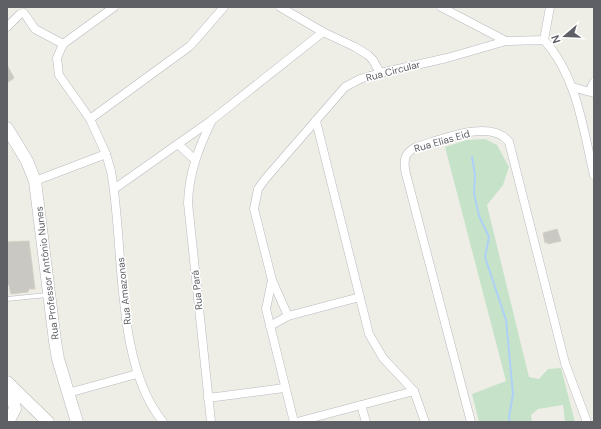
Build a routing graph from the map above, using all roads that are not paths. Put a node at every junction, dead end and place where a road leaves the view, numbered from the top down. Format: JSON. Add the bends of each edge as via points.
{"nodes":[{"id":1,"x":114,"y":7,"type":"edge"},
{"id":2,"x":224,"y":7,"type":"edge"},
{"id":3,"x":280,"y":7,"type":"edge"},
{"id":4,"x":441,"y":7,"type":"edge"},
{"id":5,"x":550,"y":7,"type":"edge"},
{"id":6,"x":7,"y":27,"type":"edge"},
{"id":7,"x":323,"y":32,"type":"junction"},
{"id":8,"x":544,"y":40,"type":"junction"},
{"id":9,"x":506,"y":41,"type":"junction"},
{"id":10,"x":63,"y":44,"type":"junction"},
{"id":11,"x":380,"y":73,"type":"junction"},
{"id":12,"x":594,"y":82,"type":"edge"},
{"id":13,"x":572,"y":87,"type":"junction"},
{"id":14,"x":592,"y":92,"type":"edge"},
{"id":15,"x":90,"y":120,"type":"junction"},
{"id":16,"x":212,"y":120,"type":"junction"},
{"id":17,"x":316,"y":121,"type":"junction"},
{"id":18,"x":7,"y":128,"type":"edge"},
{"id":19,"x":178,"y":144,"type":"junction"},
{"id":20,"x":106,"y":154,"type":"junction"},
{"id":21,"x":194,"y":159,"type":"junction"},
{"id":22,"x":594,"y":175,"type":"edge"},
{"id":23,"x":35,"y":181,"type":"junction"},
{"id":24,"x":114,"y":189,"type":"junction"},
{"id":25,"x":272,"y":280,"type":"junction"},
{"id":26,"x":49,"y":295,"type":"junction"},
{"id":27,"x":360,"y":297,"type":"junction"},
{"id":28,"x":7,"y":299,"type":"edge"},
{"id":29,"x":288,"y":316,"type":"junction"},
{"id":30,"x":270,"y":326,"type":"junction"},
{"id":31,"x":136,"y":374,"type":"junction"},
{"id":32,"x":8,"y":383,"type":"edge"},
{"id":33,"x":284,"y":388,"type":"junction"},
{"id":34,"x":414,"y":391,"type":"junction"},
{"id":35,"x":68,"y":393,"type":"junction"},
{"id":36,"x":208,"y":398,"type":"junction"},
{"id":37,"x":361,"y":405,"type":"junction"},
{"id":38,"x":8,"y":422,"type":"edge"},
{"id":39,"x":48,"y":422,"type":"edge"},
{"id":40,"x":77,"y":422,"type":"edge"},
{"id":41,"x":163,"y":422,"type":"edge"},
{"id":42,"x":211,"y":422,"type":"edge"},
{"id":43,"x":294,"y":422,"type":"edge"},
{"id":44,"x":297,"y":422,"type":"edge"},
{"id":45,"x":366,"y":422,"type":"edge"},
{"id":46,"x":425,"y":422,"type":"edge"},
{"id":47,"x":471,"y":422,"type":"edge"},
{"id":48,"x":587,"y":422,"type":"edge"}],
"edges":[{"from":1,"to":10,"type":"street"},
{"from":2,"to":15,"type":"street","via":[[190,46]]},
{"from":3,"to":7,"type":"street"},
{"from":4,"to":9,"type":"street"},
{"from":5,"to":8,"type":"street"},
{"from":6,"to":10,"type":"street","via":[[23,12],[35,29]]},
{"from":7,"to":11,"type":"street","via":[[368,54]]},
{"from":7,"to":16,"type":"street"},
{"from":8,"to":9,"type":"street","name":"Rua Circular"},
{"from":8,"to":13,"type":"street","via":[[555,54]]},
{"from":9,"to":11,"type":"street","name":"Rua Circular"},
{"from":10,"to":15,"type":"street","name":"Rua Amazonas","via":[[57,58],[59,75]]},
{"from":11,"to":17,"type":"street","name":"Rua Circular","via":[[345,87]]},
{"from":12,"to":14,"type":"street"},
{"from":13,"to":14,"type":"street"},
{"from":13,"to":22,"type":"street"},
{"from":15,"to":20,"type":"street","name":"Rua Amazonas"},
{"from":16,"to":19,"type":"street"},
{"from":16,"to":21,"type":"street","name":"Rua Pará"},
{"from":17,"to":25,"type":"street","name":"Rua Circular","via":[[266,178],[255,198],[256,220]]},
{"from":17,"to":27,"type":"street"},
{"from":18,"to":23,"type":"street","name":"Rua Professor Antônio Nunes","via":[[27,161]]},
{"from":19,"to":21,"type":"street"},
{"from":19,"to":24,"type":"street"},
{"from":20,"to":23,"type":"street"},
{"from":20,"to":24,"type":"street","name":"Rua Amazonas"},
{"from":21,"to":36,"type":"street","name":"Rua Pará","via":[[188,203]]},
{"from":23,"to":26,"type":"street","name":"Rua Professor Antônio Nunes"},
{"from":24,"to":31,"type":"street","name":"Rua Amazonas","via":[[128,330]]},
{"from":25,"to":29,"type":"street","name":"Rua Circular"},
{"from":25,"to":30,"type":"street","via":[[266,310]]},
{"from":26,"to":28,"type":"lane"},
{"from":26,"to":35,"type":"street","name":"Rua Professor Antônio Nunes","via":[[57,353]]},
{"from":27,"to":29,"type":"street"},
{"from":27,"to":34,"type":"street","via":[[374,345]]},
{"from":29,"to":30,"type":"street"},
{"from":30,"to":33,"type":"street"},
{"from":31,"to":35,"type":"street"},
{"from":31,"to":41,"type":"street","name":"Rua Amazonas","via":[[146,397]]},
{"from":32,"to":38,"type":"street","via":[[15,409]]},
{"from":32,"to":39,"type":"street"},
{"from":33,"to":36,"type":"street"},
{"from":33,"to":43,"type":"street"},
{"from":34,"to":37,"type":"street"},
{"from":34,"to":46,"type":"street"},
{"from":35,"to":40,"type":"street","name":"Rua Professor Antônio Nunes"},
{"from":36,"to":42,"type":"street","name":"Rua Pará"},
{"from":37,"to":44,"type":"street"},
{"from":37,"to":45,"type":"street"},
{"from":47,"to":48,"type":"street","name":"Rua Elias Eid","via":[[404,164],[406,154],[416,147],[475,131],[501,134],[509,142],[565,363]]}]}
